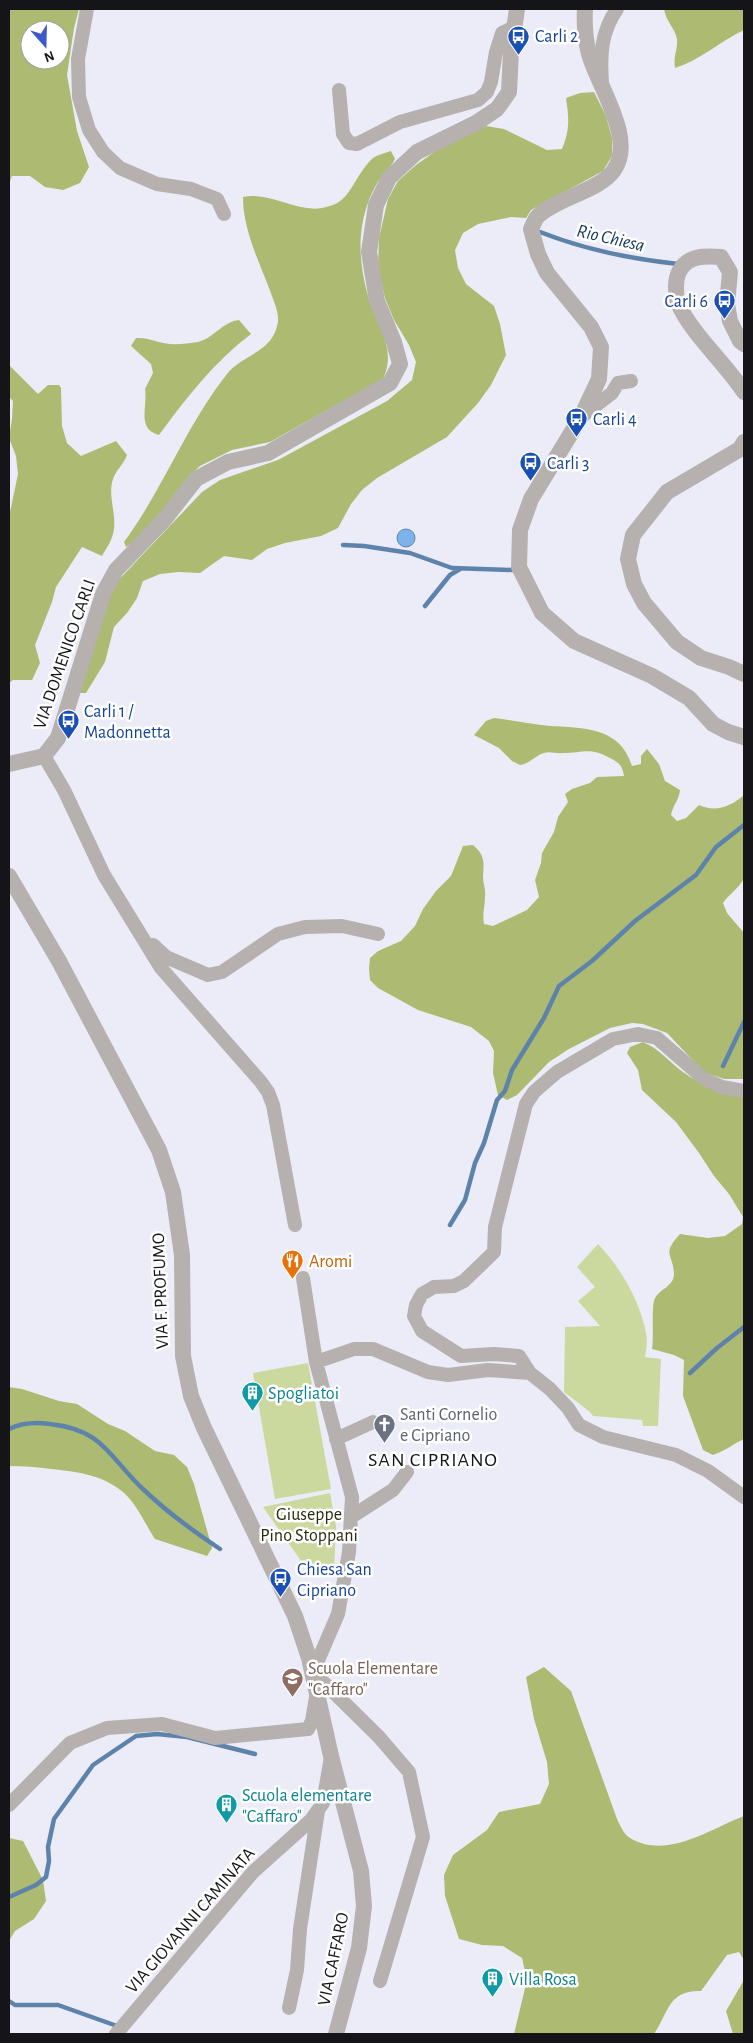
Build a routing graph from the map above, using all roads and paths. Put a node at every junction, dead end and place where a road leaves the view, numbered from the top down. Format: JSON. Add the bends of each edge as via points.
{"nodes":[{"id":1,"x":87,"y":9,"type":"edge"},
{"id":2,"x":517,"y":9,"type":"edge"},
{"id":3,"x":585,"y":9,"type":"edge"},
{"id":4,"x":617,"y":9,"type":"edge"},
{"id":5,"x":514,"y":27,"type":"junction"},
{"id":6,"x":339,"y":90,"type":"dead end"},
{"id":7,"x":603,"y":92,"type":"junction"},
{"id":8,"x":224,"y":214,"type":"dead end"},
{"id":9,"x":742,"y":342,"type":"edge"},
{"id":10,"x":631,"y":382,"type":"dead end"},
{"id":11,"x":744,"y":392,"type":"edge"},
{"id":12,"x":581,"y":417,"type":"junction"},
{"id":13,"x":744,"y":442,"type":"edge"},
{"id":14,"x":744,"y":674,"type":"edge"},
{"id":15,"x":744,"y":737,"type":"edge"},
{"id":16,"x":44,"y":756,"type":"junction"},
{"id":17,"x":9,"y":764,"type":"edge"},
{"id":18,"x":9,"y":876,"type":"edge"},
{"id":19,"x":139,"y":930,"type":"junction"},
{"id":20,"x":378,"y":934,"type":"dead end"},
{"id":21,"x":744,"y":1091,"type":"edge"},
{"id":22,"x":296,"y":1225,"type":"dead end"},
{"id":23,"x":303,"y":1278,"type":"dead end"},
{"id":24,"x":316,"y":1362,"type":"junction"},
{"id":25,"x":530,"y":1373,"type":"junction"},
{"id":26,"x":568,"y":1408,"type":"junction"},
{"id":27,"x":583,"y":1410,"type":"dead end"},
{"id":28,"x":373,"y":1422,"type":"dead end"},
{"id":29,"x":336,"y":1439,"type":"junction"},
{"id":30,"x":407,"y":1472,"type":"dead end"},
{"id":31,"x":744,"y":1497,"type":"edge"},
{"id":32,"x":351,"y":1517,"type":"junction"},
{"id":33,"x":311,"y":1665,"type":"junction"},
{"id":34,"x":317,"y":1691,"type":"junction"},
{"id":35,"x":331,"y":1756,"type":"junction"},
{"id":36,"x":9,"y":1806,"type":"edge"},
{"id":37,"x":318,"y":1810,"type":"junction"},
{"id":38,"x":380,"y":1981,"type":"dead end"},
{"id":39,"x":288,"y":2008,"type":"dead end"},
{"id":40,"x":116,"y":2034,"type":"edge"},
{"id":41,"x":336,"y":2034,"type":"edge"}],
"edges":[{"from":1,"to":8,"type":"street","via":[[78,59],[79,97],[89,130],[103,152],[120,168],[157,184],[191,189],[217,200]]},
{"from":2,"to":5,"type":"street","name":"VIA DOMENICO CARLI"},
{"from":3,"to":7,"type":"street","via":[[584,31],[589,56]]},
{"from":4,"to":7,"type":"street","via":[[603,37],[600,58]]},
{"from":5,"to":6,"type":"street","via":[[502,33],[491,82],[478,100],[400,122],[357,144],[349,143],[343,134]]},
{"from":5,"to":16,"type":"street","name":"VIA DOMENICO CARLI","via":[[509,92],[497,109],[417,152],[389,178],[376,205],[369,252],[377,301],[400,364],[390,383],[268,453],[228,462],[196,479],[164,520],[116,570],[103,594],[58,738]]},
{"from":7,"to":12,"type":"street","via":[[622,144],[614,171],[537,216],[532,229],[547,273],[591,327],[601,347],[599,379]]},
{"from":9,"to":11,"type":"street","via":[[730,321],[727,304],[730,272],[721,256],[700,256],[684,263],[676,277],[678,301],[688,320]]},
{"from":10,"to":12,"type":"street","via":[[618,383],[612,393]]},
{"from":12,"to":15,"type":"street","via":[[530,499],[520,530],[519,567],[542,613],[574,641],[652,676],[689,698],[713,724]]},
{"from":13,"to":14,"type":"street","via":[[740,449],[667,492],[633,535],[628,559],[634,584],[644,603],[676,642],[700,658]]},
{"from":16,"to":17,"type":"street"},
{"from":16,"to":19,"type":"street","name":"VIA DOMENICO CARLI","via":[[64,790],[104,875]]},
{"from":18,"to":33,"type":"street","name":"VIA F. PROFUMO","via":[[59,961],[159,1150],[173,1192],[182,1256],[183,1356],[191,1396],[296,1616]]},
{"from":19,"to":20,"type":"street","via":[[166,957],[208,975],[222,972],[278,934],[305,927],[342,926]]},
{"from":19,"to":22,"type":"street","name":"VIA DOMENICO CARLI","via":[[161,968],[242,1058],[268,1092]]},
{"from":21,"to":25,"type":"street","via":[[722,1087],[703,1078],[657,1038],[638,1034],[613,1039],[557,1072],[534,1092],[526,1104],[495,1227],[494,1252],[464,1281],[454,1286],[434,1287],[422,1294],[414,1316],[422,1331],[461,1356],[519,1356]]},
{"from":23,"to":24,"type":"street"},
{"from":24,"to":25,"type":"street","via":[[354,1349],[373,1349],[428,1372],[448,1375],[488,1370]]},
{"from":24,"to":29,"type":"street"},
{"from":25,"to":26,"type":"street"},
{"from":26,"to":27,"type":"street"},
{"from":26,"to":31,"type":"street","via":[[579,1425],[603,1437],[676,1455],[708,1471]]},
{"from":28,"to":29,"type":"street"},
{"from":29,"to":32,"type":"street","via":[[352,1497]]},
{"from":30,"to":32,"type":"street","via":[[393,1490]]},
{"from":32,"to":33,"type":"street","via":[[349,1552],[338,1614]]},
{"from":33,"to":34,"type":"street","name":"VIA CAFFARO"},
{"from":33,"to":38,"type":"street","via":[[409,1772],[423,1837]]},
{"from":34,"to":35,"type":"street","name":"VIA CAFFARO"},
{"from":34,"to":36,"type":"street","via":[[308,1729],[215,1738],[162,1724],[107,1728],[70,1743]]},
{"from":35,"to":37,"type":"street","name":"VIA GIOVANNI CAMINATA","via":[[323,1803]]},
{"from":35,"to":41,"type":"street","name":"VIA CAFFARO","via":[[361,1871],[364,1906],[359,1948]]},
{"from":37,"to":39,"type":"street","via":[[297,1970]]},
{"from":37,"to":40,"type":"street","name":"VIA GIOVANNI CAMINATA","via":[[302,1830],[253,1872]]}]}
